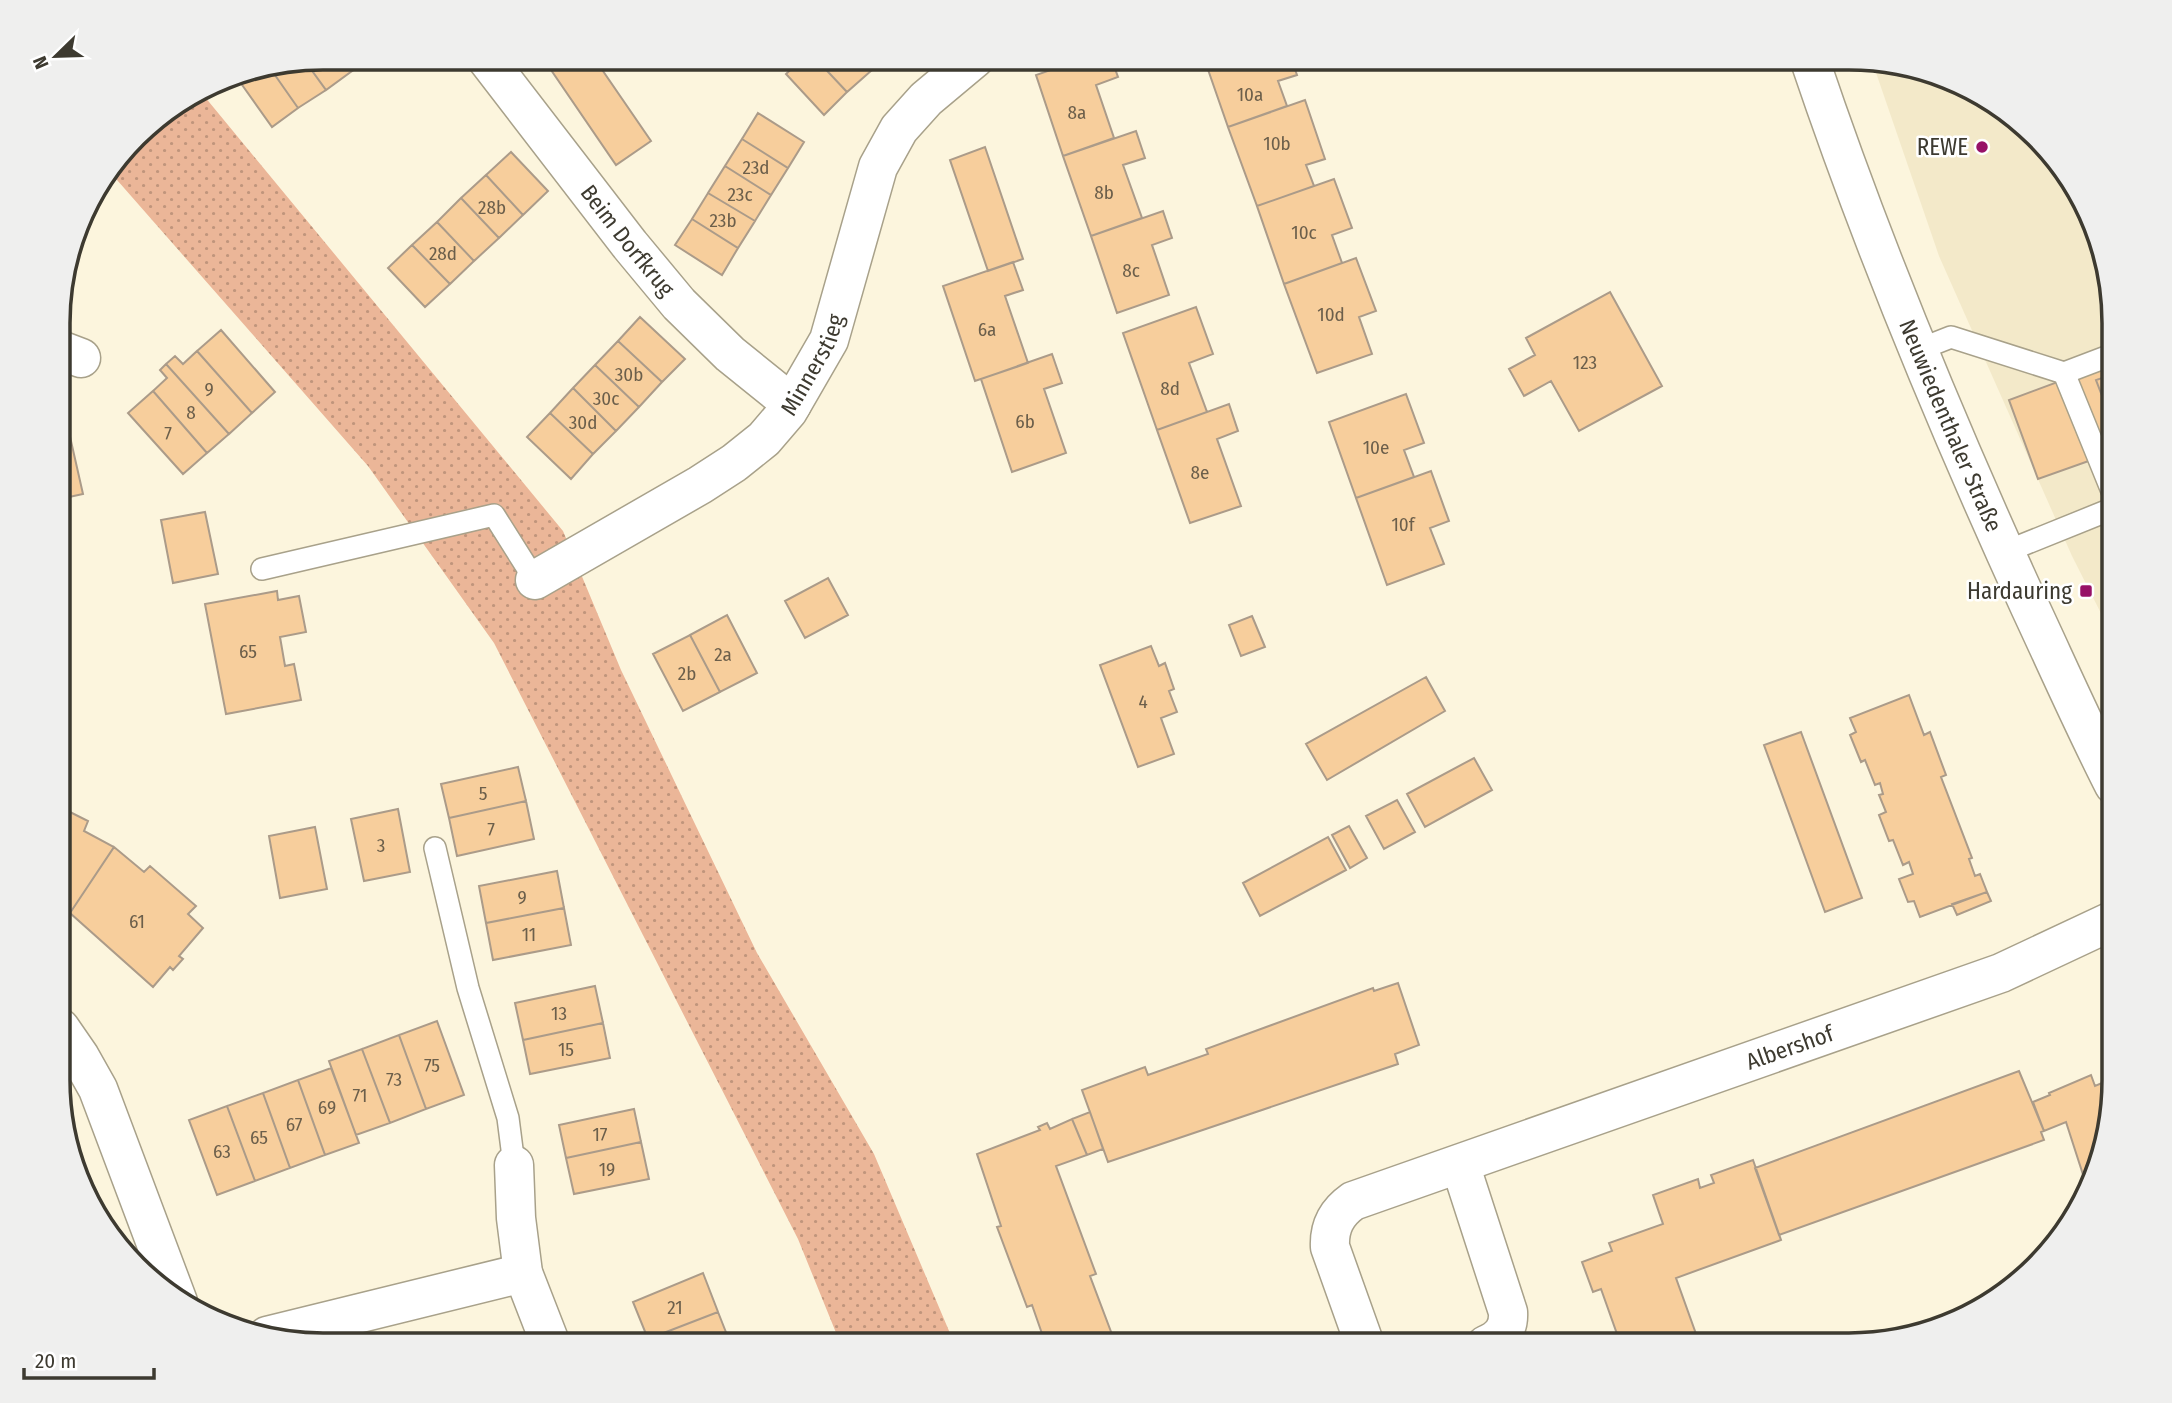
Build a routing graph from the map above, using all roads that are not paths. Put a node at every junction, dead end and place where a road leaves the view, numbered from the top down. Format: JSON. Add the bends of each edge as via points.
{"nodes":[{"id":1,"x":495,"y":70,"type":"edge"},
{"id":2,"x":961,"y":70,"type":"edge"},
{"id":3,"x":1813,"y":70,"type":"edge"},
{"id":4,"x":1918,"y":351,"type":"junction"},
{"id":5,"x":2102,"y":359,"type":"edge"},
{"id":6,"x":2064,"y":373,"type":"junction"},
{"id":7,"x":792,"y":404,"type":"junction"},
{"id":8,"x":2102,"y":466,"type":"edge"},
{"id":9,"x":2102,"y":513,"type":"edge"},
{"id":10,"x":2005,"y":552,"type":"junction"},
{"id":11,"x":262,"y":569,"type":"dead end"},
{"id":12,"x":534,"y":579,"type":"joint"},
{"id":13,"x":2102,"y":761,"type":"edge"},
{"id":14,"x":435,"y":848,"type":"dead end"},
{"id":15,"x":2102,"y":926,"type":"edge"},
{"id":16,"x":70,"y":1043,"type":"edge"},
{"id":17,"x":1460,"y":1164,"type":"junction"},
{"id":18,"x":514,"y":1165,"type":"joint"},
{"id":19,"x":523,"y":1273,"type":"junction"},
{"id":20,"x":171,"y":1282,"type":"edge"},
{"id":21,"x":288,"y":1331,"type":"edge"},
{"id":22,"x":546,"y":1333,"type":"edge"},
{"id":23,"x":1361,"y":1333,"type":"edge"},
{"id":24,"x":1503,"y":1333,"type":"edge"}],
"edges":[{"from":1,"to":7,"type":"street","name":"Beim Dorfkrug","via":[[679,303],[730,354]]},
{"from":2,"to":7,"type":"street","name":"Minnerstieg","via":[[899,129],[878,167],[829,341]]},
{"from":3,"to":4,"type":"street","name":"Neuwiedenthaler Straße","via":[[1847,172]]},
{"from":4,"to":6,"type":"lane","via":[[1951,337]]},
{"from":4,"to":10,"type":"street","name":"Neuwiedenthaler Straße"},
{"from":5,"to":6,"type":"lane"},
{"from":6,"to":8,"type":"lane"},
{"from":7,"to":12,"type":"street","name":"Minnerstieg","via":[[764,439],[734,463]]},
{"from":9,"to":10,"type":"lane"},
{"from":10,"to":13,"type":"street","name":"Neuwiedenthaler Straße"},
{"from":11,"to":12,"type":"lane","via":[[494,514]]},
{"from":14,"to":18,"type":"lane","via":[[468,988],[508,1118]]},
{"from":15,"to":17,"type":"street","name":"Albershof","via":[[2001,973]]},
{"from":16,"to":20,"type":"street","via":[[98,1089]]},
{"from":17,"to":23,"type":"street","name":"Albershof","via":[[1353,1201],[1336,1215],[1330,1247]]},
{"from":17,"to":24,"type":"street","via":[[1508,1312]]},
{"from":18,"to":19,"type":"street"},
{"from":19,"to":21,"type":"street"},
{"from":19,"to":22,"type":"street"}]}
